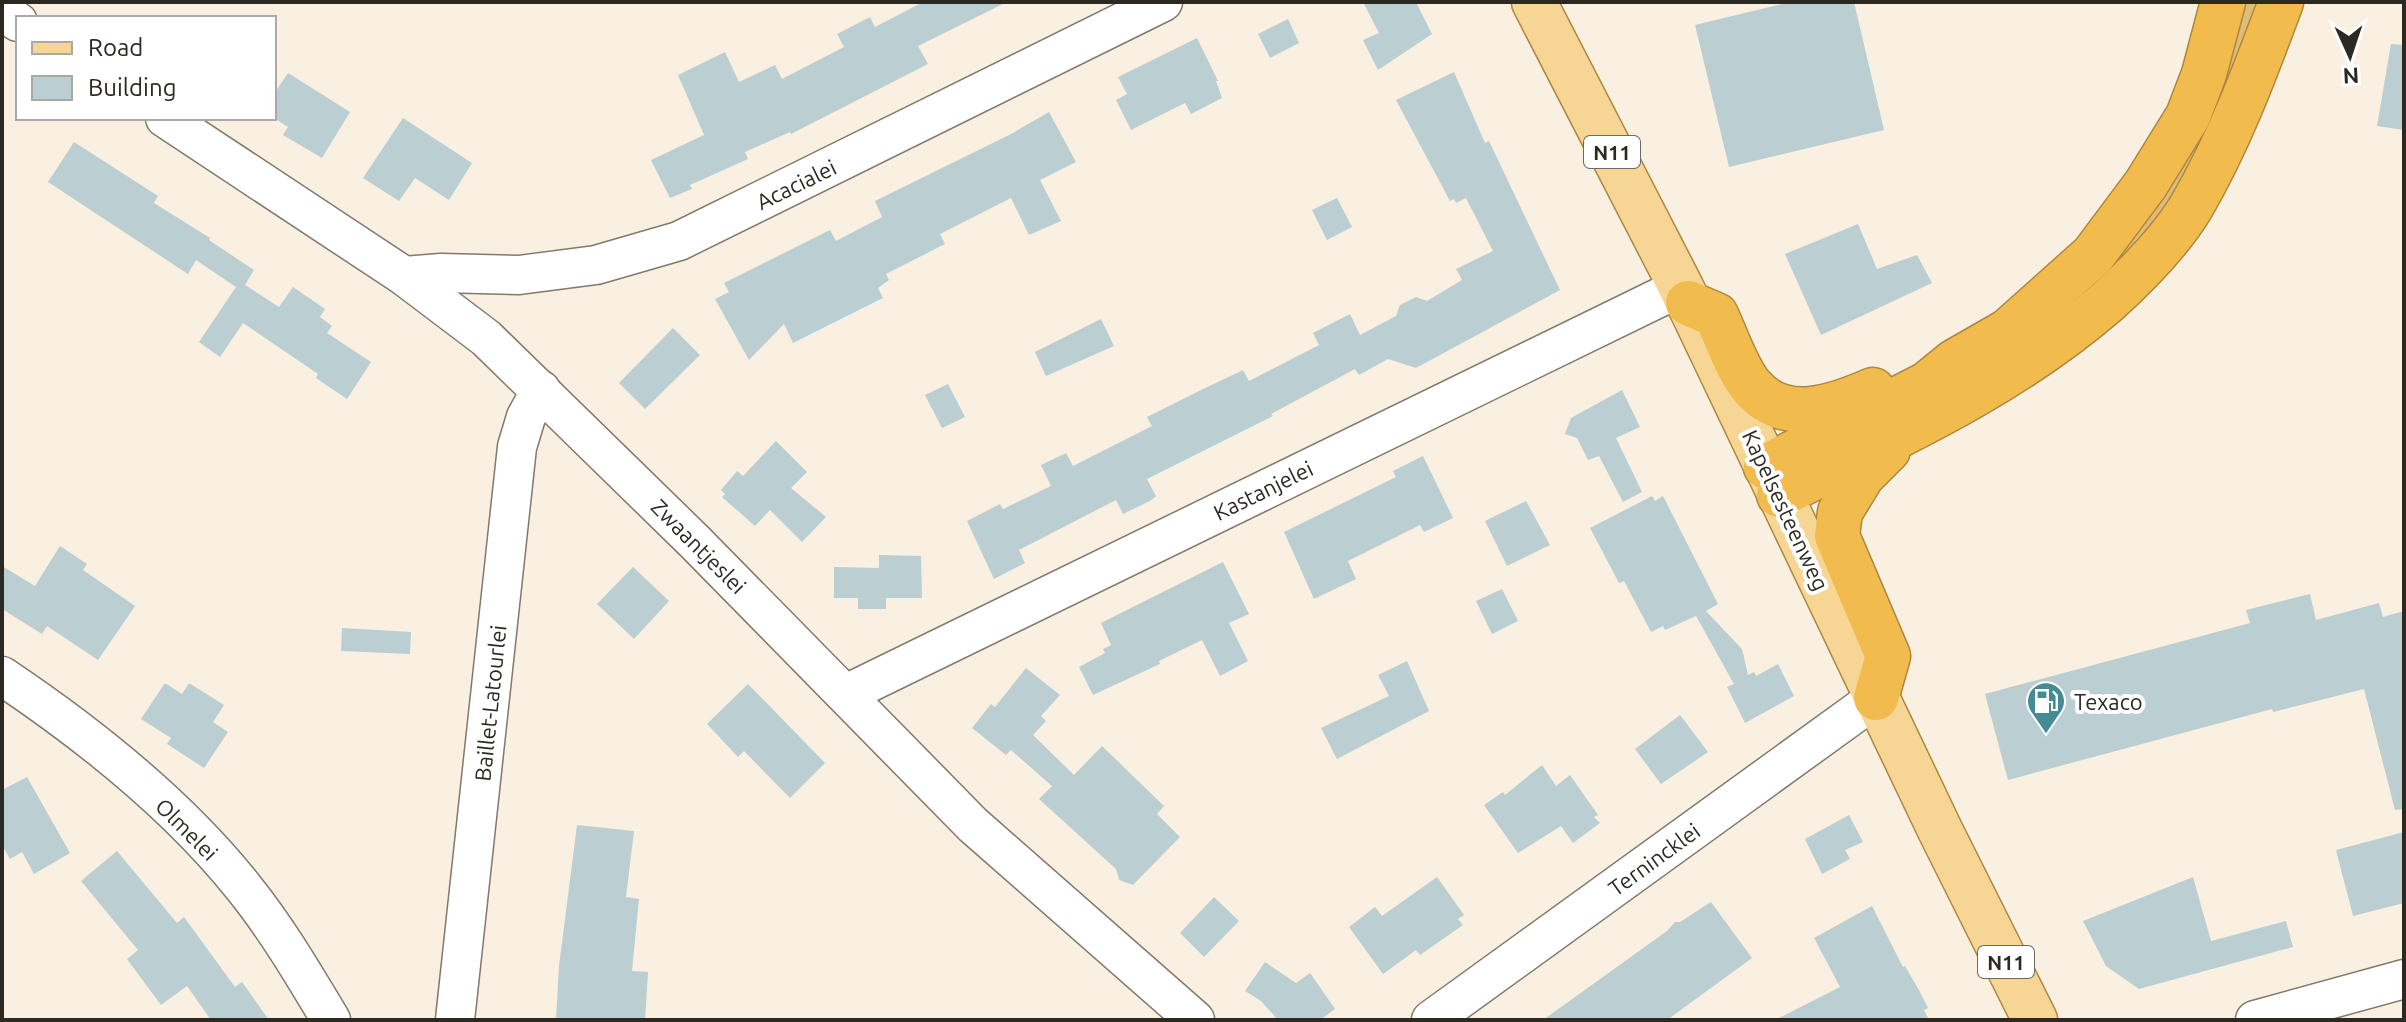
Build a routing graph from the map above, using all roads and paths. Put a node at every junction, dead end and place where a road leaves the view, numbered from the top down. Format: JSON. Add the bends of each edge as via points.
{"nodes":[{"id":1,"x":1163,"y":2,"type":"edge"},
{"id":2,"x":1534,"y":2,"type":"edge"},
{"id":3,"x":2223,"y":2,"type":"edge"},
{"id":4,"x":2281,"y":2,"type":"edge"},
{"id":5,"x":168,"y":120,"type":"edge"},
{"id":6,"x":404,"y":276,"type":"junction"},
{"id":7,"x":1684,"y":295,"type":"junction"},
{"id":8,"x":1954,"y":362,"type":"junction"},
{"id":9,"x":541,"y":390,"type":"junction"},
{"id":10,"x":1901,"y":437,"type":"junction"},
{"id":11,"x":1772,"y":481,"type":"junction"},
{"id":12,"x":2,"y":676,"type":"edge"},
{"id":13,"x":846,"y":694,"type":"junction"},
{"id":14,"x":1876,"y":698,"type":"junction"},
{"id":15,"x":2404,"y":979,"type":"edge"},
{"id":16,"x":331,"y":1020,"type":"edge"},
{"id":17,"x":455,"y":1020,"type":"edge"},
{"id":18,"x":1195,"y":1020,"type":"edge"},
{"id":19,"x":1431,"y":1020,"type":"edge"},
{"id":20,"x":2035,"y":1020,"type":"edge"},
{"id":21,"x":2255,"y":1020,"type":"edge"}],
"edges":[{"from":1,"to":6,"type":"street","name":"Acacialei","via":[[679,241],[596,265],[519,275]]},
{"from":2,"to":7,"type":"main road","name":"Kapelsesteenweg","number":"N11"},
{"from":3,"to":8,"type":"highway","via":[[2188,116],[2093,255],[2008,331]]},
{"from":4,"to":10,"type":"highway","via":[[2243,104],[2213,165],[2190,209],[2141,272],[2025,366]]},
{"from":5,"to":6,"type":"street","name":"Zwaantjeslei"},
{"from":6,"to":9,"type":"street","name":"Zwaantjeslei","via":[[486,338]]},
{"from":7,"to":8,"type":"highway","via":[[1716,315],[1750,385],[1768,402],[1790,410],[1851,400],[1921,368]]},
{"from":7,"to":11,"type":"main road","name":"Kapelsesteenweg","number":"N11"},
{"from":7,"to":13,"type":"street","name":"Kastanjelei"},
{"from":8,"to":11,"type":"highway"},
{"from":9,"to":13,"type":"street","name":"Zwaantjeslei"},
{"from":9,"to":17,"type":"street","name":"Baillet-Latourlei","via":[[517,447]]},
{"from":10,"to":11,"type":"highway"},
{"from":10,"to":14,"type":"highway","via":[[1862,476],[1840,512],[1837,536],[1888,656]]},
{"from":11,"to":14,"type":"main road","name":"Kapelsesteenweg","number":"N11"},
{"from":12,"to":16,"type":"street","name":"Olmelei","via":[[53,710],[182,820],[243,887]]},
{"from":13,"to":18,"type":"street","name":"Zwaantjeslei","via":[[973,825]]},
{"from":14,"to":19,"type":"street","name":"Ternincklei"},
{"from":14,"to":20,"type":"main road","name":"Kapelsesteenweg","number":"N11"},
{"from":15,"to":21,"type":"street"}]}
